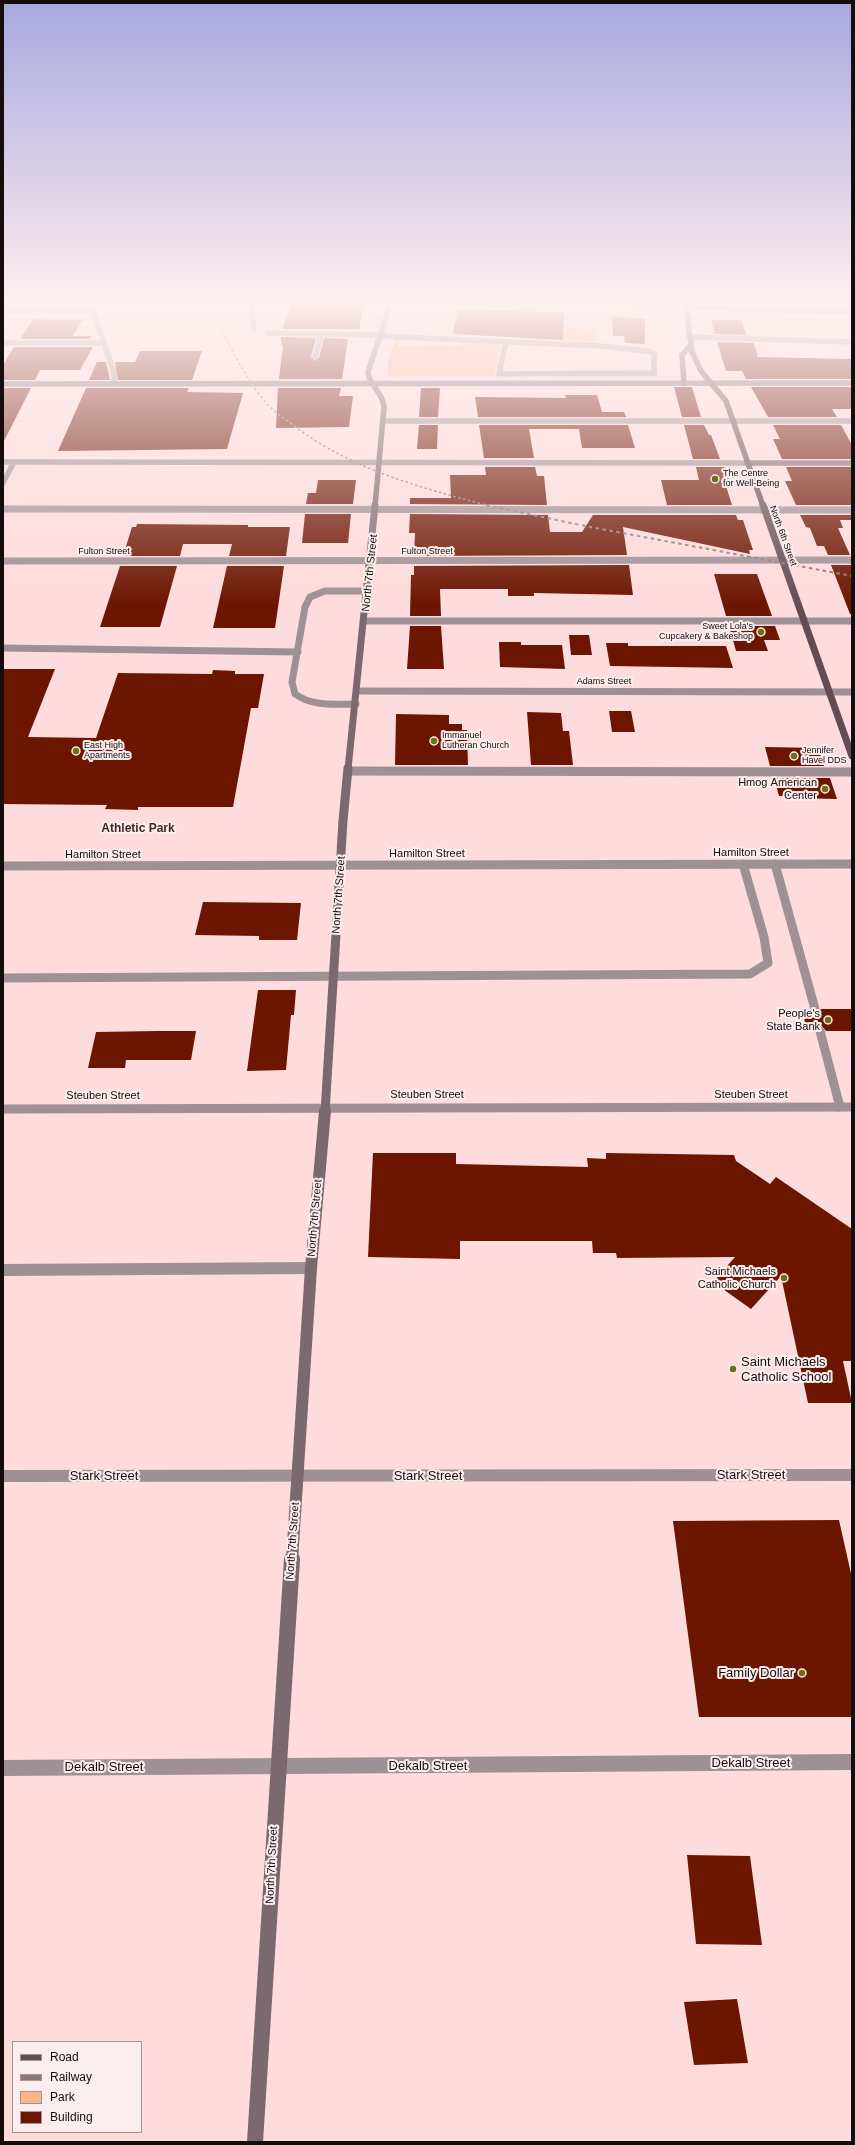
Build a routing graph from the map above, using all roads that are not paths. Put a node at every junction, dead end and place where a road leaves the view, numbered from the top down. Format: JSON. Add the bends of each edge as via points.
{"nodes":[{"id":1,"x":385,"y":405,"type":"edge"},
{"id":2,"x":727,"y":405,"type":"edge"},
{"id":3,"x":384,"y":421,"type":"junction"},
{"id":4,"x":732,"y":421,"type":"junction"},
{"id":5,"x":852,"y":421,"type":"edge"},
{"id":6,"x":3,"y":462,"type":"edge"},
{"id":7,"x":14,"y":462,"type":"junction"},
{"id":8,"x":380,"y":462,"type":"junction"},
{"id":9,"x":747,"y":463,"type":"junction"},
{"id":10,"x":852,"y":463,"type":"edge"},
{"id":11,"x":3,"y":483,"type":"edge"},
{"id":12,"x":3,"y":509,"type":"edge"},
{"id":13,"x":376,"y":509,"type":"junction"},
{"id":14,"x":764,"y":509,"type":"junction"},
{"id":15,"x":852,"y":510,"type":"edge"},
{"id":16,"x":782,"y":560,"type":"junction"},
{"id":17,"x":852,"y":560,"type":"edge"},
{"id":18,"x":3,"y":561,"type":"edge"},
{"id":19,"x":371,"y":562,"type":"junction"},
{"id":20,"x":368,"y":591,"type":"junction"},
{"id":21,"x":365,"y":621,"type":"junction"},
{"id":22,"x":804,"y":621,"type":"junction"},
{"id":23,"x":852,"y":621,"type":"edge"},
{"id":24,"x":3,"y":648,"type":"edge"},
{"id":25,"x":298,"y":652,"type":"junction"},
{"id":26,"x":357,"y":691,"type":"junction"},
{"id":27,"x":829,"y":692,"type":"junction"},
{"id":28,"x":852,"y":692,"type":"edge"},
{"id":29,"x":356,"y":704,"type":"junction"},
{"id":30,"x":852,"y":756,"type":"edge"},
{"id":31,"x":348,"y":771,"type":"junction"},
{"id":32,"x":852,"y":772,"type":"edge"},
{"id":33,"x":742,"y":864,"type":"junction"},
{"id":34,"x":775,"y":864,"type":"junction"},
{"id":35,"x":852,"y":864,"type":"edge"},
{"id":36,"x":341,"y":865,"type":"junction"},
{"id":37,"x":3,"y":866,"type":"edge"},
{"id":38,"x":334,"y":975,"type":"junction"},
{"id":39,"x":3,"y":978,"type":"edge"},
{"id":40,"x":815,"y":1009,"type":"dead end"},
{"id":41,"x":820,"y":1031,"type":"dead end"},
{"id":42,"x":325,"y":1107,"type":"junction"},
{"id":43,"x":840,"y":1107,"type":"junction"},
{"id":44,"x":852,"y":1107,"type":"edge"},
{"id":45,"x":3,"y":1109,"type":"edge"},
{"id":46,"x":311,"y":1268,"type":"junction"},
{"id":47,"x":3,"y":1270,"type":"edge"},
{"id":48,"x":852,"y":1475,"type":"edge"},
{"id":49,"x":3,"y":1476,"type":"edge"},
{"id":50,"x":297,"y":1476,"type":"junction"},
{"id":51,"x":852,"y":1762,"type":"edge"},
{"id":52,"x":278,"y":1766,"type":"junction"},
{"id":53,"x":3,"y":1768,"type":"edge"},
{"id":54,"x":255,"y":2142,"type":"edge"}],
"edges":[{"from":1,"to":3,"type":"street","name":"North 7th Street"},
{"from":2,"to":4,"type":"main road","name":"North 6th Street"},
{"from":3,"to":4,"type":"street"},
{"from":3,"to":8,"type":"street","name":"North 7th Street"},
{"from":4,"to":5,"type":"street"},
{"from":4,"to":9,"type":"main road","name":"North 6th Street"},
{"from":6,"to":7,"type":"street"},
{"from":7,"to":8,"type":"street"},
{"from":7,"to":11,"type":"street"},
{"from":8,"to":9,"type":"street"},
{"from":8,"to":13,"type":"street","name":"North 7th Street"},
{"from":9,"to":10,"type":"street"},
{"from":9,"to":14,"type":"main road","name":"North 6th Street"},
{"from":12,"to":13,"type":"street"},
{"from":13,"to":14,"type":"street"},
{"from":13,"to":19,"type":"street","name":"North 7th Street"},
{"from":14,"to":15,"type":"street"},
{"from":14,"to":16,"type":"main road","name":"North 6th Street"},
{"from":16,"to":17,"type":"street","name":"Fulton Street"},
{"from":16,"to":19,"type":"street","name":"Fulton Street"},
{"from":16,"to":22,"type":"main road","name":"North 6th Street"},
{"from":18,"to":19,"type":"street","name":"Fulton Street"},
{"from":19,"to":20,"type":"street","name":"North 7th Street"},
{"from":20,"to":21,"type":"street","name":"North 7th Street"},
{"from":20,"to":25,"type":"street","via":[[325,591],[310,597],[305,607]]},
{"from":21,"to":22,"type":"street"},
{"from":21,"to":26,"type":"street","name":"North 7th Street"},
{"from":22,"to":23,"type":"street"},
{"from":22,"to":27,"type":"main road","name":"North 6th Street"},
{"from":24,"to":25,"type":"street"},
{"from":25,"to":29,"type":"street","via":[[292,682],[292,689],[298,697],[317,703]]},
{"from":26,"to":27,"type":"street","name":"Adams Street"},
{"from":26,"to":29,"type":"street","name":"North 7th Street"},
{"from":27,"to":28,"type":"street","name":"Adams Street"},
{"from":27,"to":30,"type":"main road","name":"North 6th Street"},
{"from":29,"to":31,"type":"street","name":"North 7th Street"},
{"from":31,"to":32,"type":"street"},
{"from":31,"to":36,"type":"street","name":"North 7th Street"},
{"from":33,"to":34,"type":"street","name":"Hamilton Street"},
{"from":33,"to":36,"type":"street","name":"Hamilton Street"},
{"from":33,"to":38,"type":"street","via":[[764,937],[768,963],[750,974]]},
{"from":34,"to":35,"type":"street","name":"Hamilton Street"},
{"from":34,"to":40,"type":"street"},
{"from":36,"to":37,"type":"street","name":"Hamilton Street"},
{"from":36,"to":38,"type":"street","name":"North 7th Street"},
{"from":38,"to":39,"type":"street"},
{"from":38,"to":42,"type":"street","name":"North 7th Street"},
{"from":41,"to":43,"type":"street"},
{"from":42,"to":43,"type":"street","name":"Steuben Street"},
{"from":42,"to":45,"type":"street","name":"Steuben Street"},
{"from":42,"to":46,"type":"street","name":"North 7th Street"},
{"from":43,"to":44,"type":"street","name":"Steuben Street"},
{"from":46,"to":47,"type":"street"},
{"from":46,"to":50,"type":"street","name":"North 7th Street"},
{"from":48,"to":50,"type":"street","name":"Stark Street"},
{"from":49,"to":50,"type":"street","name":"Stark Street"},
{"from":50,"to":52,"type":"street","name":"North 7th Street"},
{"from":51,"to":52,"type":"street","name":"Dekalb Street"},
{"from":52,"to":53,"type":"street","name":"Dekalb Street"},
{"from":52,"to":54,"type":"street","name":"North 7th Street"}]}
